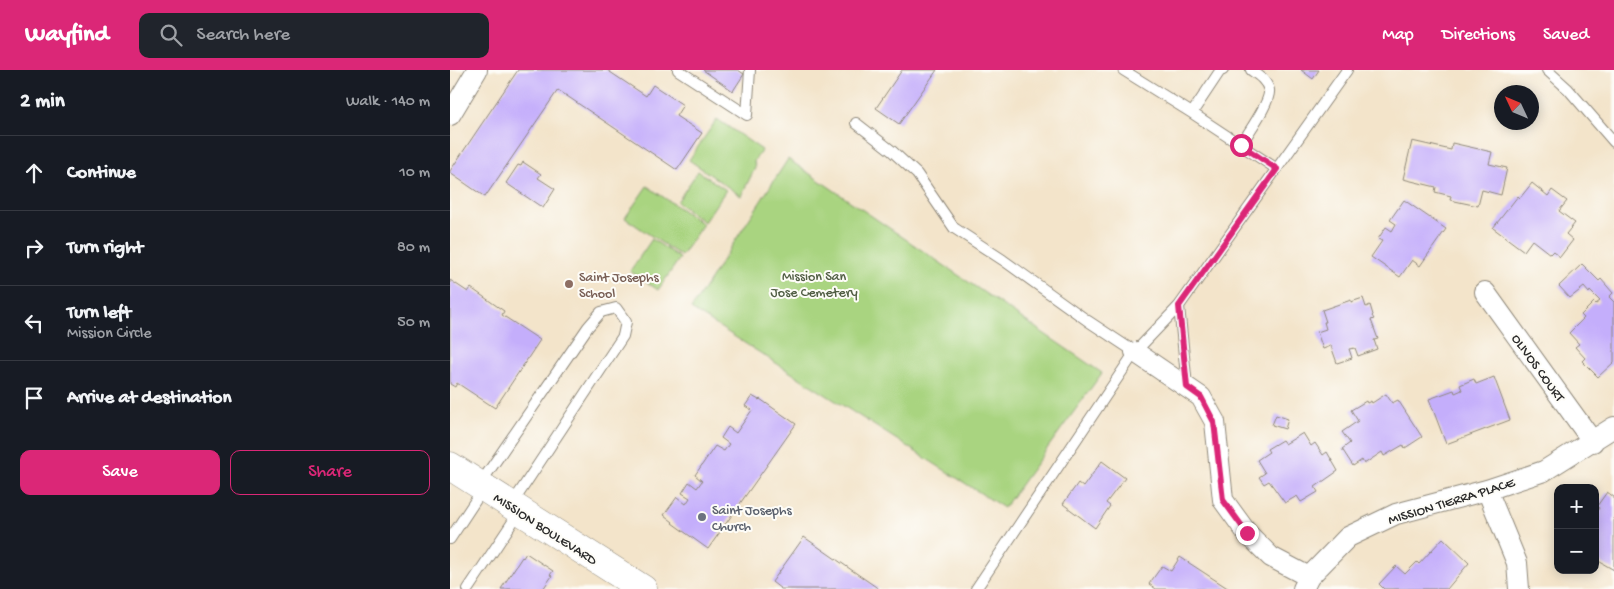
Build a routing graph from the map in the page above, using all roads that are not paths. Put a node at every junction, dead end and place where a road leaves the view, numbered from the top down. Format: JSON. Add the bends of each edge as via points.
{"nodes":[{"id":1,"x":477,"y":70,"type":"edge"},
{"id":2,"x":678,"y":70,"type":"edge"},
{"id":3,"x":750,"y":70,"type":"edge"},
{"id":4,"x":1123,"y":70,"type":"edge"},
{"id":5,"x":1223,"y":70,"type":"edge"},
{"id":6,"x":1251,"y":70,"type":"edge"},
{"id":7,"x":1347,"y":70,"type":"edge"},
{"id":8,"x":1547,"y":70,"type":"edge"},
{"id":9,"x":1192,"y":113,"type":"junction"},
{"id":10,"x":450,"y":115,"type":"edge"},
{"id":11,"x":856,"y":123,"type":"dead end"},
{"id":12,"x":1614,"y":142,"type":"edge"},
{"id":13,"x":1241,"y":145,"type":"junction"},
{"id":14,"x":1277,"y":169,"type":"junction"},
{"id":15,"x":1485,"y":292,"type":"dead end"},
{"id":16,"x":1179,"y":306,"type":"junction"},
{"id":17,"x":1136,"y":352,"type":"junction"},
{"id":18,"x":1187,"y":387,"type":"junction"},
{"id":19,"x":1614,"y":427,"type":"edge"},
{"id":20,"x":1593,"y":442,"type":"junction"},
{"id":21,"x":450,"y":466,"type":"edge"},
{"id":22,"x":482,"y":486,"type":"junction"},
{"id":23,"x":1487,"y":490,"type":"junction"},
{"id":24,"x":516,"y":508,"type":"junction"},
{"id":25,"x":450,"y":538,"type":"edge"},
{"id":26,"x":1306,"y":583,"type":"edge"},
{"id":27,"x":468,"y":589,"type":"edge"},
{"id":28,"x":643,"y":589,"type":"edge"},
{"id":29,"x":976,"y":589,"type":"edge"},
{"id":30,"x":1519,"y":589,"type":"edge"}],
"edges":[{"from":1,"to":10,"type":"street"},
{"from":2,"to":3,"type":"lane","via":[[747,115]]},
{"from":4,"to":9,"type":"lane"},
{"from":5,"to":9,"type":"lane"},
{"from":6,"to":13,"type":"lane","via":[[1261,76],[1269,90],[1267,101]]},
{"from":7,"to":14,"type":"lane"},
{"from":8,"to":12,"type":"lane"},
{"from":9,"to":13,"type":"lane"},
{"from":11,"to":17,"type":"lane","via":[[917,174],[954,228]]},
{"from":13,"to":14,"type":"lane"},
{"from":14,"to":16,"type":"lane"},
{"from":15,"to":20,"type":"street","name":"OLIVOS COURT"},
{"from":16,"to":17,"type":"lane"},
{"from":16,"to":18,"type":"lane"},
{"from":17,"to":18,"type":"street"},
{"from":17,"to":29,"type":"lane"},
{"from":18,"to":26,"type":"street","via":[[1201,397],[1214,422],[1223,500],[1247,533],[1271,557]]},
{"from":19,"to":20,"type":"street","name":"MISSION TIERRA PLACE"},
{"from":20,"to":23,"type":"street","name":"MISSION TIERRA PLACE","via":[[1544,471]]},
{"from":21,"to":22,"type":"main road","name":"MISSION BOULEVARD"},
{"from":22,"to":24,"type":"main road","name":"MISSION BOULEVARD"},
{"from":22,"to":24,"type":"lane","via":[[588,327],[602,312],[616,308],[626,322],[623,336]]},
{"from":22,"to":25,"type":"lane"},
{"from":23,"to":26,"type":"street","name":"MISSION TIERRA PLACE","via":[[1396,514],[1348,537]]},
{"from":23,"to":30,"type":"street","via":[[1517,563]]},
{"from":24,"to":27,"type":"lane"},
{"from":24,"to":28,"type":"main road","name":"MISSION BOULEVARD"}]}
